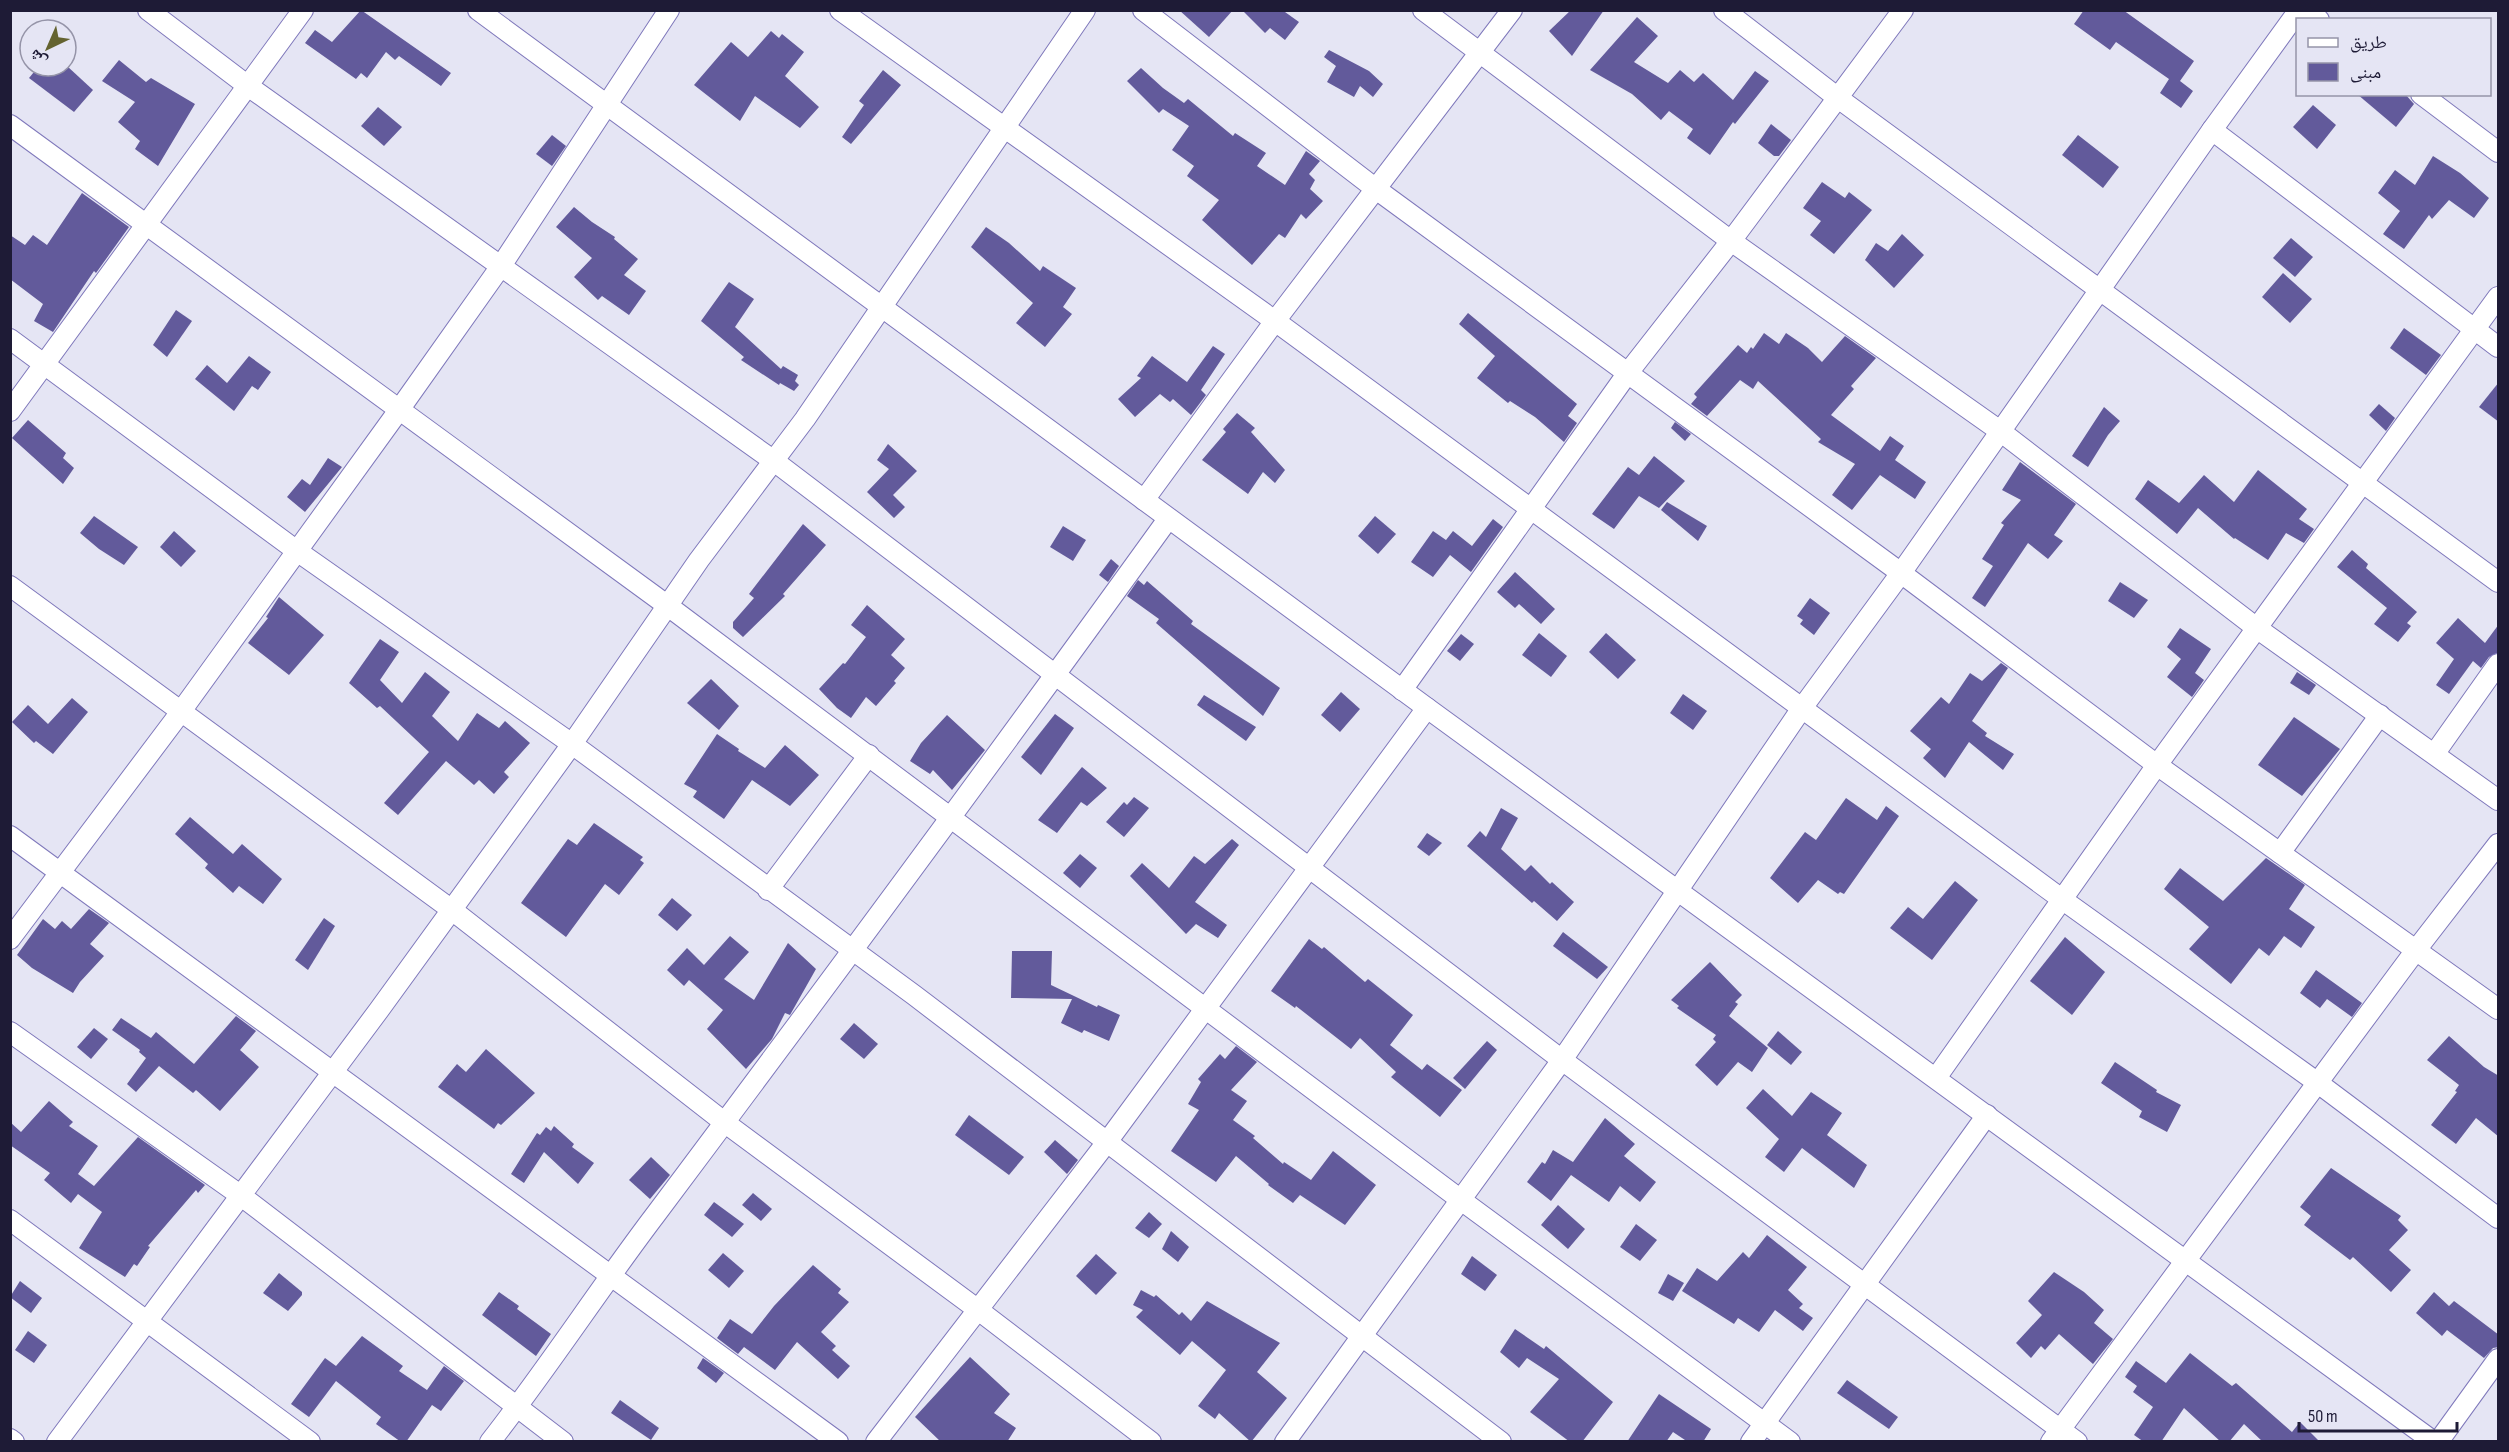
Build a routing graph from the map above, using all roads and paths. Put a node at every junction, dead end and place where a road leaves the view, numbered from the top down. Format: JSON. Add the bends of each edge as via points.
{"nodes":[{"id":1,"x":148,"y":10,"type":"edge"},
{"id":2,"x":303,"y":10,"type":"edge"},
{"id":3,"x":478,"y":10,"type":"edge"},
{"id":4,"x":669,"y":10,"type":"edge"},
{"id":5,"x":840,"y":10,"type":"edge"},
{"id":6,"x":1085,"y":10,"type":"edge"},
{"id":7,"x":1143,"y":10,"type":"edge"},
{"id":8,"x":1423,"y":10,"type":"edge"},
{"id":9,"x":1512,"y":10,"type":"edge"},
{"id":10,"x":1724,"y":10,"type":"edge"},
{"id":11,"x":1903,"y":10,"type":"edge"},
{"id":12,"x":2299,"y":10,"type":"edge"},
{"id":13,"x":1479,"y":53,"type":"junction"},
{"id":14,"x":248,"y":86,"type":"junction"},
{"id":15,"x":2424,"y":96,"type":"edge"},
{"id":16,"x":1838,"y":98,"type":"junction"},
{"id":17,"x":607,"y":105,"type":"junction"},
{"id":18,"x":10,"y":125,"type":"edge"},
{"id":19,"x":1003,"y":129,"type":"junction"},
{"id":20,"x":2212,"y":130,"type":"junction"},
{"id":21,"x":2499,"y":152,"type":"edge"},
{"id":22,"x":1376,"y":189,"type":"junction"},
{"id":23,"x":147,"y":225,"type":"junction"},
{"id":24,"x":1731,"y":241,"type":"junction"},
{"id":25,"x":501,"y":266,"type":"junction"},
{"id":26,"x":2102,"y":289,"type":"junction"},
{"id":27,"x":2499,"y":297,"type":"edge"},
{"id":28,"x":882,"y":309,"type":"junction"},
{"id":29,"x":1275,"y":321,"type":"junction"},
{"id":30,"x":2475,"y":329,"type":"junction"},
{"id":31,"x":10,"y":339,"type":"edge"},
{"id":32,"x":2499,"y":347,"type":"edge"},
{"id":33,"x":44,"y":364,"type":"junction"},
{"id":34,"x":1627,"y":374,"type":"junction"},
{"id":35,"x":399,"y":410,"type":"junction"},
{"id":36,"x":10,"y":411,"type":"edge"},
{"id":37,"x":2000,"y":431,"type":"junction"},
{"id":38,"x":774,"y":461,"type":"junction"},
{"id":39,"x":2364,"y":481,"type":"junction"},
{"id":40,"x":1144,"y":500,"type":"junction"},
{"id":41,"x":1531,"y":508,"type":"junction"},
{"id":42,"x":1168,"y":519,"type":"junction"},
{"id":43,"x":297,"y":551,"type":"junction"},
{"id":44,"x":1901,"y":573,"type":"junction"},
{"id":45,"x":2499,"y":582,"type":"edge"},
{"id":46,"x":10,"y":586,"type":"edge"},
{"id":47,"x":668,"y":606,"type":"junction"},
{"id":48,"x":2258,"y":629,"type":"junction"},
{"id":49,"x":2499,"y":664,"type":"edge"},
{"id":50,"x":1056,"y":674,"type":"junction"},
{"id":51,"x":1402,"y":690,"type":"junction"},
{"id":52,"x":1427,"y":708,"type":"junction"},
{"id":53,"x":1802,"y":708,"type":"junction"},
{"id":54,"x":180,"y":712,"type":"junction"},
{"id":55,"x":2380,"y":715,"type":"junction"},
{"id":56,"x":572,"y":744,"type":"junction"},
{"id":57,"x":2435,"y":753,"type":"junction"},
{"id":58,"x":869,"y":755,"type":"junction"},
{"id":59,"x":2157,"y":765,"type":"junction"},
{"id":60,"x":2499,"y":800,"type":"edge"},
{"id":61,"x":951,"y":817,"type":"junction"},
{"id":62,"x":10,"y":836,"type":"edge"},
{"id":63,"x":2499,"y":844,"type":"edge"},
{"id":64,"x":2280,"y":853,"type":"junction"},
{"id":65,"x":1309,"y":867,"type":"junction"},
{"id":66,"x":60,"y":871,"type":"junction"},
{"id":67,"x":768,"y":890,"type":"junction"},
{"id":68,"x":1676,"y":890,"type":"junction"},
{"id":69,"x":2063,"y":900,"type":"junction"},
{"id":70,"x":452,"y":910,"type":"junction"},
{"id":71,"x":10,"y":939,"type":"edge"},
{"id":72,"x":2416,"y":950,"type":"junction"},
{"id":73,"x":853,"y":951,"type":"junction"},
{"id":74,"x":1205,"y":1007,"type":"junction"},
{"id":75,"x":2499,"y":1009,"type":"edge"},
{"id":76,"x":10,"y":1032,"type":"edge"},
{"id":77,"x":1562,"y":1060,"type":"junction"},
{"id":78,"x":331,"y":1071,"type":"junction"},
{"id":79,"x":1936,"y":1078,"type":"junction"},
{"id":80,"x":2318,"y":1083,"type":"junction"},
{"id":81,"x":1987,"y":1115,"type":"junction"},
{"id":82,"x":724,"y":1122,"type":"junction"},
{"id":83,"x":1107,"y":1142,"type":"junction"},
{"id":84,"x":240,"y":1195,"type":"junction"},
{"id":85,"x":1461,"y":1200,"type":"junction"},
{"id":86,"x":2499,"y":1218,"type":"edge"},
{"id":87,"x":10,"y":1220,"type":"edge"},
{"id":88,"x":2186,"y":1259,"type":"junction"},
{"id":89,"x":609,"y":1276,"type":"junction"},
{"id":90,"x":1866,"y":1284,"type":"junction"},
{"id":91,"x":977,"y":1309,"type":"junction"},
{"id":92,"x":147,"y":1319,"type":"junction"},
{"id":93,"x":1361,"y":1336,"type":"junction"},
{"id":94,"x":2499,"y":1359,"type":"edge"},
{"id":95,"x":516,"y":1408,"type":"junction"},
{"id":96,"x":1765,"y":1423,"type":"junction"},
{"id":97,"x":2056,"y":1435,"type":"edge"},
{"id":98,"x":57,"y":1442,"type":"edge"},
{"id":99,"x":310,"y":1442,"type":"edge"},
{"id":100,"x":490,"y":1442,"type":"edge"},
{"id":101,"x":563,"y":1442,"type":"edge"},
{"id":102,"x":838,"y":1442,"type":"edge"},
{"id":103,"x":876,"y":1442,"type":"edge"},
{"id":104,"x":1151,"y":1442,"type":"edge"},
{"id":105,"x":1285,"y":1442,"type":"edge"},
{"id":106,"x":1501,"y":1442,"type":"edge"},
{"id":107,"x":1751,"y":1442,"type":"edge"},
{"id":108,"x":1790,"y":1442,"type":"edge"},
{"id":109,"x":2077,"y":1442,"type":"edge"},
{"id":110,"x":2436,"y":1442,"type":"edge"}],
"edges":[{"from":1,"to":14,"type":"street"},
{"from":2,"to":14,"type":"street"},
{"from":3,"to":17,"type":"street"},
{"from":4,"to":17,"type":"street"},
{"from":5,"to":19,"type":"street"},
{"from":6,"to":19,"type":"street"},
{"from":7,"to":22,"type":"street"},
{"from":8,"to":13,"type":"street"},
{"from":9,"to":13,"type":"street"},
{"from":10,"to":16,"type":"street"},
{"from":11,"to":16,"type":"street"},
{"from":12,"to":20,"type":"street"},
{"from":13,"to":22,"type":"street"},
{"from":13,"to":24,"type":"street"},
{"from":14,"to":23,"type":"street"},
{"from":14,"to":25,"type":"street"},
{"from":15,"to":21,"type":"street"},
{"from":16,"to":24,"type":"street"},
{"from":16,"to":26,"type":"street"},
{"from":17,"to":25,"type":"street"},
{"from":17,"to":28,"type":"street"},
{"from":18,"to":23,"type":"street"},
{"from":19,"to":28,"type":"street"},
{"from":19,"to":29,"type":"street"},
{"from":20,"to":26,"type":"street"},
{"from":20,"to":30,"type":"street"},
{"from":22,"to":29,"type":"street"},
{"from":22,"to":34,"type":"street"},
{"from":23,"to":33,"type":"street"},
{"from":23,"to":35,"type":"street"},
{"from":24,"to":34,"type":"street"},
{"from":24,"to":37,"type":"street"},
{"from":25,"to":35,"type":"street"},
{"from":25,"to":38,"type":"street"},
{"from":26,"to":37,"type":"street"},
{"from":26,"to":39,"type":"street"},
{"from":27,"to":30,"type":"street"},
{"from":28,"to":38,"type":"street"},
{"from":28,"to":40,"type":"street"},
{"from":29,"to":40,"type":"street"},
{"from":29,"to":41,"type":"street"},
{"from":30,"to":32,"type":"street"},
{"from":30,"to":39,"type":"street"},
{"from":31,"to":33,"type":"street"},
{"from":33,"to":36,"type":"street"},
{"from":33,"to":43,"type":"street"},
{"from":34,"to":41,"type":"street"},
{"from":34,"to":44,"type":"street"},
{"from":35,"to":43,"type":"street"},
{"from":35,"to":47,"type":"street"},
{"from":37,"to":44,"type":"street"},
{"from":37,"to":48,"type":"street"},
{"from":38,"to":47,"type":"street"},
{"from":38,"to":50,"type":"street"},
{"from":39,"to":45,"type":"street"},
{"from":39,"to":48,"type":"street"},
{"from":40,"to":42,"type":"street"},
{"from":41,"to":51,"type":"street"},
{"from":41,"to":53,"type":"street"},
{"from":42,"to":50,"type":"street"},
{"from":42,"to":51,"type":"street"},
{"from":43,"to":54,"type":"street"},
{"from":43,"to":56,"type":"street"},
{"from":44,"to":53,"type":"street"},
{"from":44,"to":59,"type":"street"},
{"from":46,"to":54,"type":"street"},
{"from":47,"to":56,"type":"street"},
{"from":47,"to":58,"type":"street"},
{"from":48,"to":55,"type":"street"},
{"from":48,"to":59,"type":"street"},
{"from":49,"to":57,"type":"street"},
{"from":50,"to":61,"type":"street"},
{"from":50,"to":65,"type":"street"},
{"from":51,"to":52,"type":"street"},
{"from":52,"to":65,"type":"street"},
{"from":52,"to":68,"type":"street"},
{"from":53,"to":68,"type":"street"},
{"from":53,"to":69,"type":"street"},
{"from":54,"to":66,"type":"street"},
{"from":54,"to":70,"type":"street"},
{"from":55,"to":57,"type":"street"},
{"from":55,"to":64,"type":"street"},
{"from":56,"to":67,"type":"street"},
{"from":56,"to":70,"type":"street"},
{"from":57,"to":60,"type":"street"},
{"from":58,"to":61,"type":"street"},
{"from":58,"to":67,"type":"street"},
{"from":59,"to":64,"type":"street"},
{"from":59,"to":69,"type":"street"},
{"from":61,"to":73,"type":"street"},
{"from":61,"to":74,"type":"street"},
{"from":62,"to":66,"type":"street"},
{"from":63,"to":72,"type":"street"},
{"from":64,"to":72,"type":"street"},
{"from":65,"to":74,"type":"street"},
{"from":65,"to":77,"type":"street"},
{"from":66,"to":71,"type":"street"},
{"from":66,"to":78,"type":"street"},
{"from":67,"to":73,"type":"street"},
{"from":68,"to":77,"type":"street"},
{"from":68,"to":79,"type":"street"},
{"from":69,"to":79,"type":"street"},
{"from":69,"to":80,"type":"street"},
{"from":70,"to":78,"type":"street"},
{"from":70,"to":82,"type":"street"},
{"from":72,"to":75,"type":"street"},
{"from":72,"to":80,"type":"street"},
{"from":73,"to":82,"type":"street"},
{"from":73,"to":83,"type":"street"},
{"from":74,"to":83,"type":"street"},
{"from":74,"to":85,"type":"street"},
{"from":76,"to":84,"type":"street"},
{"from":77,"to":85,"type":"street"},
{"from":77,"to":90,"type":"street"},
{"from":78,"to":84,"type":"street"},
{"from":78,"to":89,"type":"street"},
{"from":79,"to":81,"type":"street"},
{"from":80,"to":86,"type":"street"},
{"from":80,"to":88,"type":"street"},
{"from":81,"to":88,"type":"street"},
{"from":81,"to":90,"type":"street"},
{"from":82,"to":89,"type":"street"},
{"from":82,"to":91,"type":"street"},
{"from":83,"to":91,"type":"street"},
{"from":83,"to":93,"type":"street"},
{"from":84,"to":92,"type":"street"},
{"from":84,"to":95,"type":"street"},
{"from":85,"to":93,"type":"street"},
{"from":85,"to":96,"type":"street"},
{"from":87,"to":92,"type":"street"},
{"from":88,"to":97,"type":"street"},
{"from":88,"to":110,"type":"street"},
{"from":89,"to":95,"type":"street"},
{"from":89,"to":102,"type":"street"},
{"from":90,"to":96,"type":"street"},
{"from":90,"to":97,"type":"street"},
{"from":91,"to":103,"type":"street"},
{"from":91,"to":104,"type":"street"},
{"from":92,"to":98,"type":"street"},
{"from":92,"to":99,"type":"street"},
{"from":93,"to":105,"type":"street"},
{"from":93,"to":106,"type":"street"},
{"from":94,"to":110,"type":"street"},
{"from":95,"to":100,"type":"street"},
{"from":95,"to":101,"type":"street"},
{"from":96,"to":107,"type":"street"},
{"from":96,"to":108,"type":"street"},
{"from":97,"to":109,"type":"street"}]}
